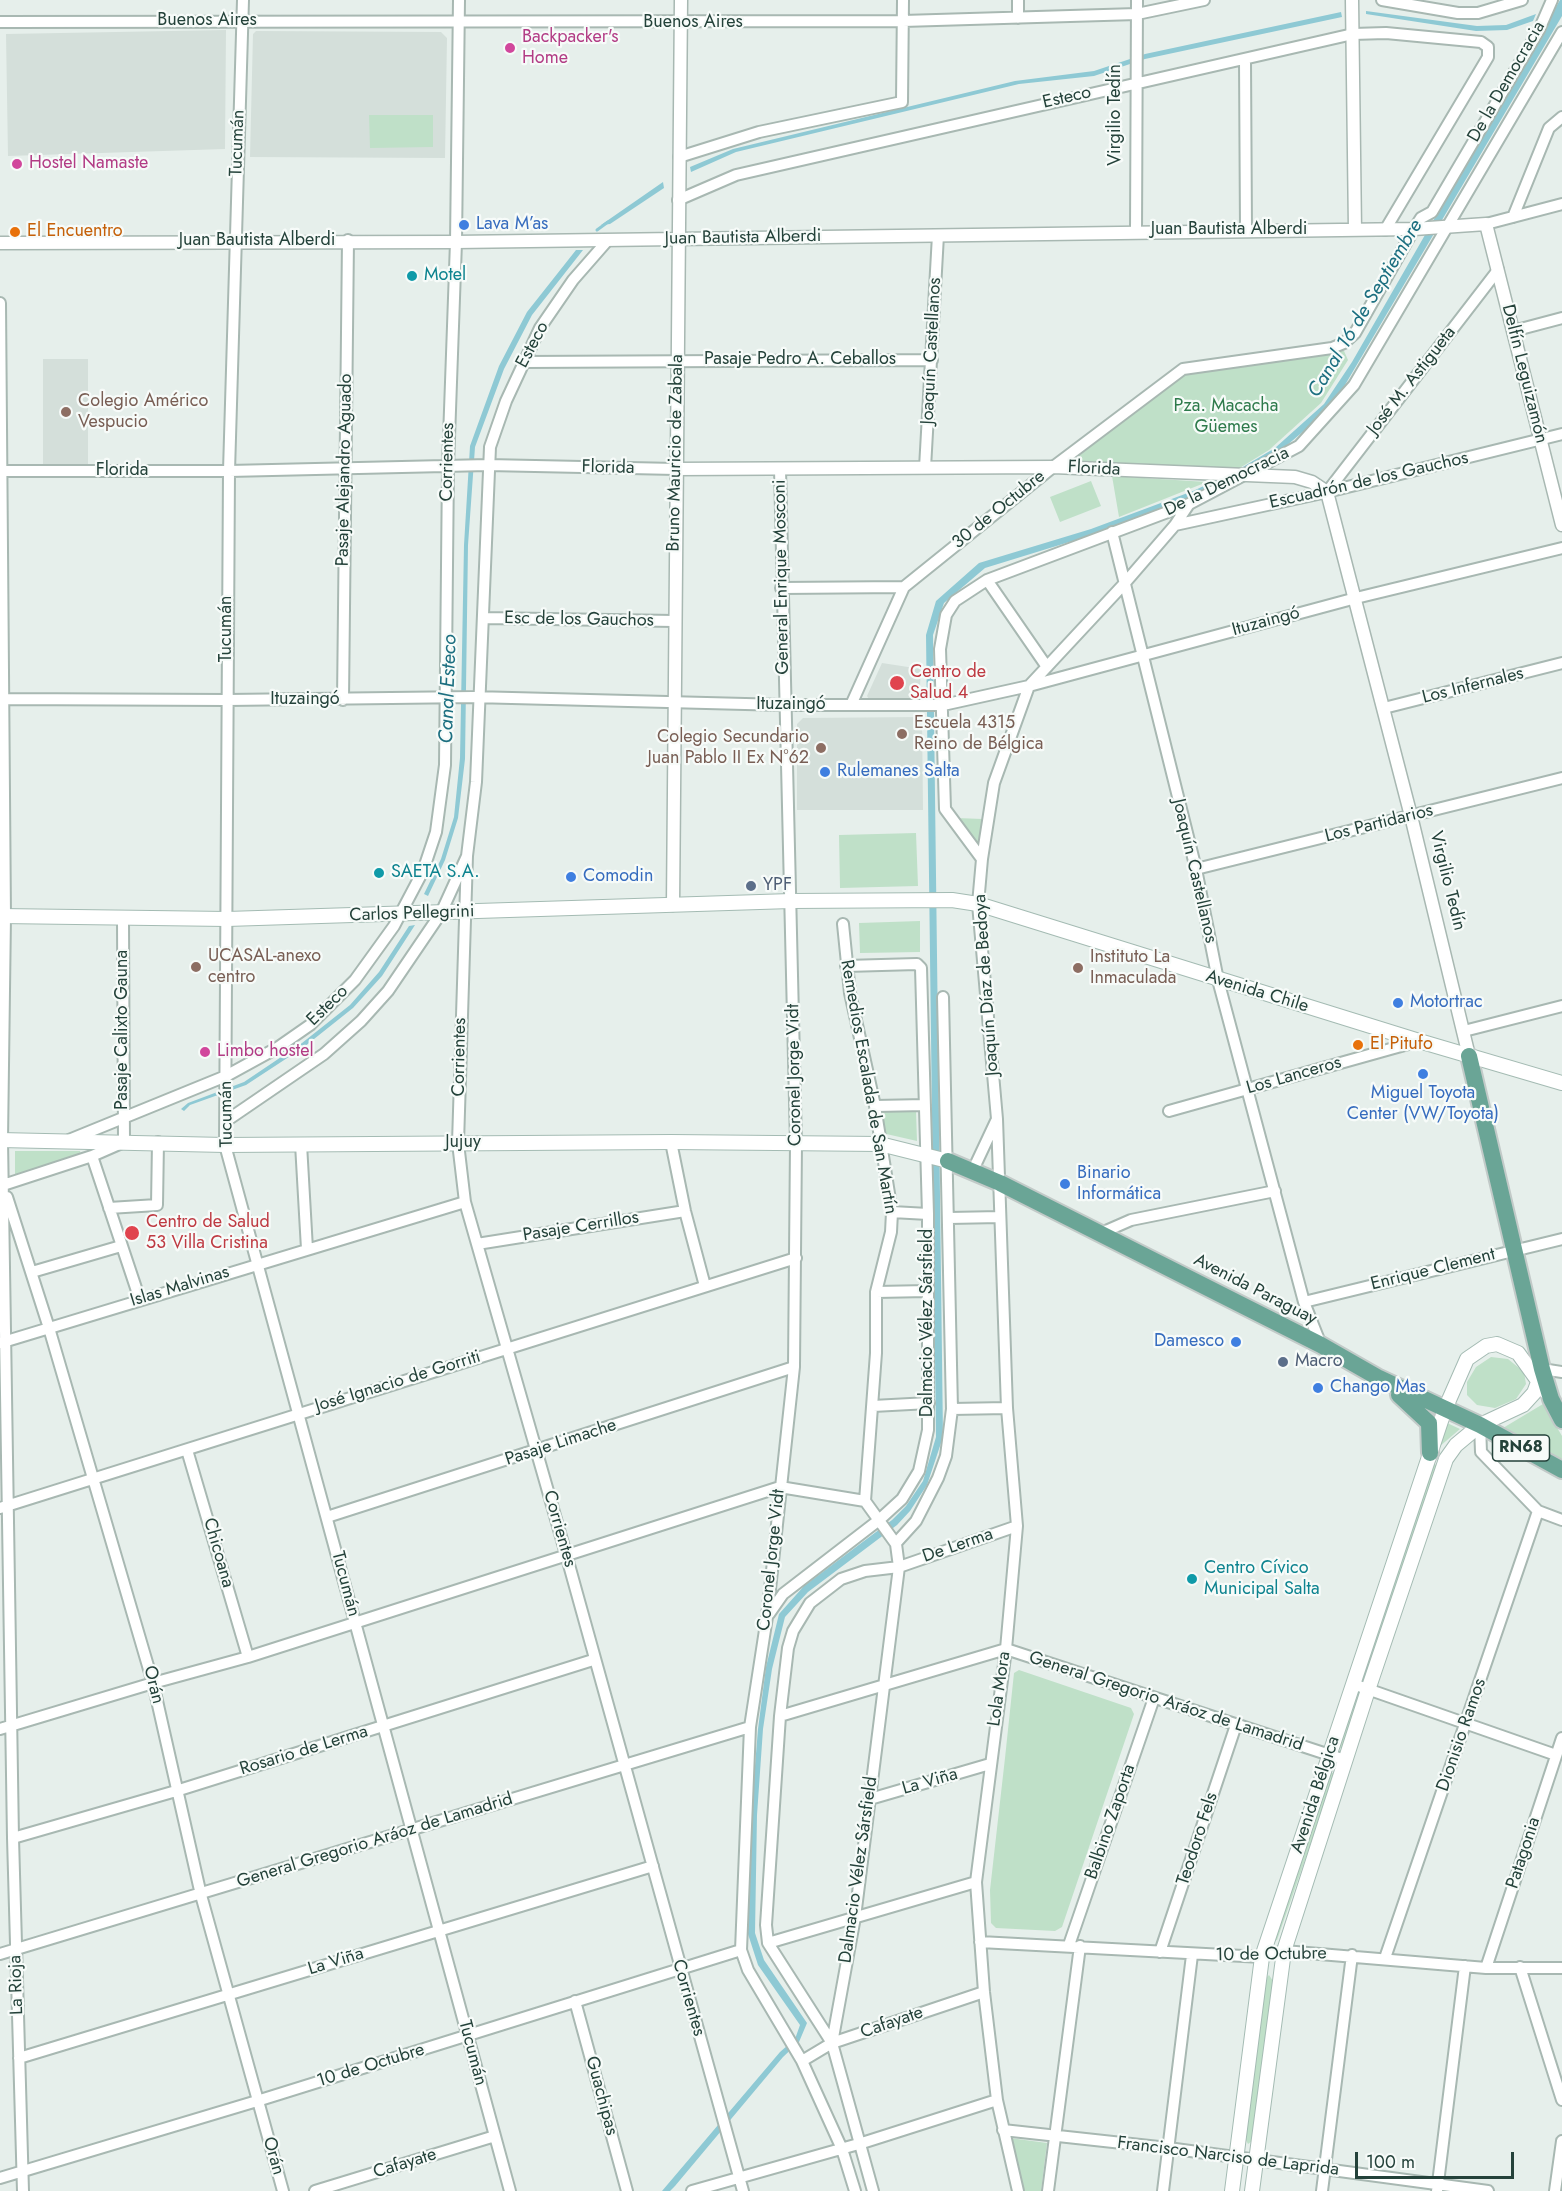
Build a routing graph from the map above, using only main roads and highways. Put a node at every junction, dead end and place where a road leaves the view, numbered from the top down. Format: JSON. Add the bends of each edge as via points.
{"nodes":[{"id":1,"x":825,"y":902,"type":"joint"},
{"id":2,"x":2,"y":916,"type":"edge"},
{"id":3,"x":1469,"y":1056,"type":"junction"},
{"id":4,"x":1562,"y":1083,"type":"edge"},
{"id":5,"x":1,"y":1140,"type":"edge"},
{"id":6,"x":926,"y":1154,"type":"joint"},
{"id":7,"x":948,"y":1161,"type":"joint"},
{"id":8,"x":1540,"y":1375,"type":"junction"},
{"id":9,"x":1377,"y":1377,"type":"junction"},
{"id":10,"x":1445,"y":1409,"type":"junction"},
{"id":11,"x":1562,"y":1420,"type":"edge"},
{"id":12,"x":1480,"y":1425,"type":"junction"},
{"id":13,"x":1430,"y":1453,"type":"junction"},
{"id":14,"x":1562,"y":1470,"type":"edge"},
{"id":15,"x":1232,"y":2191,"type":"edge"},
{"id":16,"x":1252,"y":2191,"type":"edge"}],
"edges":[{"from":1,"to":2,"type":"main road","name":"Carlos Pellegrini","via":[[227,919]]},
{"from":1,"to":3,"type":"main road","name":"Avenida Chile","via":[[952,900],[978,904]]},
{"from":3,"to":4,"type":"main road","name":"Avenida Chile"},
{"from":3,"to":8,"type":"main road","name":"Virgilio Tedín","via":[[1516,1249]]},
{"from":5,"to":6,"type":"main road","name":"Jujuy","via":[[225,1145],[880,1144]]},
{"from":6,"to":7,"type":"main road","name":"Avenida Paraguay"},
{"from":7,"to":9,"type":"main road","name":"Avenida Paraguay","via":[[1000,1183]]},
{"from":8,"to":10,"type":"main road","via":[[1518,1353],[1497,1344],[1486,1346],[1467,1359]]},
{"from":8,"to":11,"type":"main road","number":"RN68"},
{"from":8,"to":12,"type":"main road","via":[[1534,1393],[1523,1405]]},
{"from":9,"to":10,"type":"main road","name":"Avenida Paraguay"},
{"from":9,"to":13,"type":"main road","via":[[1429,1423]]},
{"from":10,"to":12,"type":"main road","name":"Avenida Paraguay"},
{"from":10,"to":13,"type":"main road","name":"Avenida Bélgica"},
{"from":12,"to":14,"type":"main road","name":"Avenida Paraguay","number":"RN68"},
{"from":12,"to":16,"type":"main road","name":"Avenida Bélgica","via":[[1446,1459],[1284,1951]]},
{"from":13,"to":15,"type":"main road","name":"Avenida Bélgica","via":[[1262,1958]]}]}
